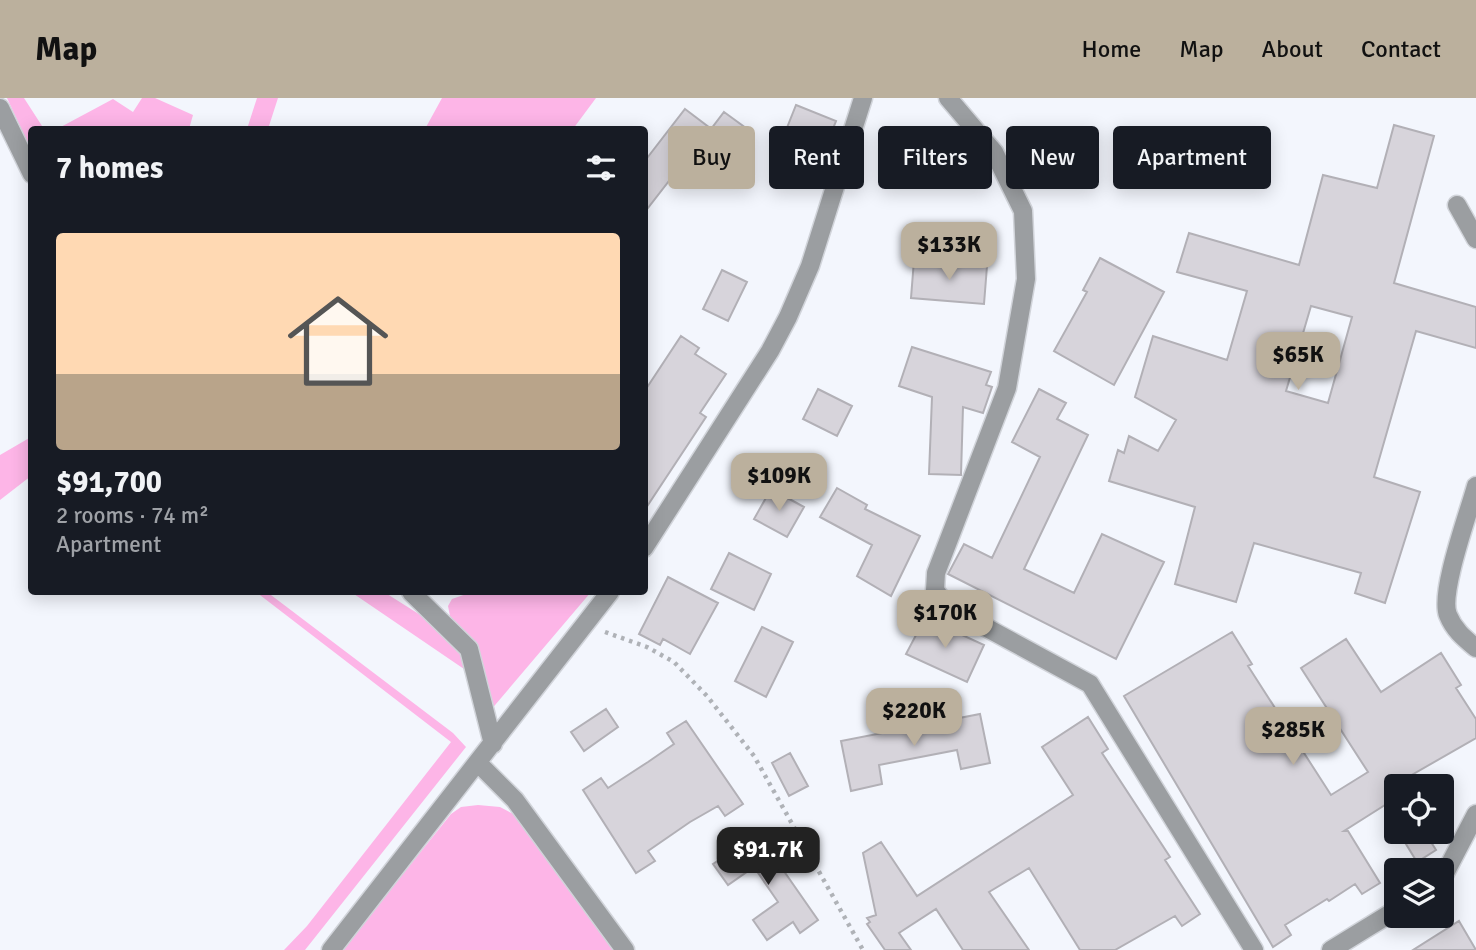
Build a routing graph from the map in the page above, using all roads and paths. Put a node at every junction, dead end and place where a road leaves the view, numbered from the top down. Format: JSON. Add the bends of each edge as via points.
{"nodes":[{"id":1,"x":863,"y":98,"type":"edge"},
{"id":2,"x":948,"y":98,"type":"edge"},
{"id":3,"x":0,"y":108,"type":"edge"},
{"id":4,"x":28,"y":166,"type":"edge"},
{"id":5,"x":1457,"y":205,"type":"dead end"},
{"id":6,"x":1476,"y":239,"type":"edge"},
{"id":7,"x":1476,"y":486,"type":"edge"},
{"id":8,"x":648,"y":539,"type":"edge"},
{"id":9,"x":414,"y":595,"type":"edge"},
{"id":10,"x":608,"y":595,"type":"edge"},
{"id":11,"x":584,"y":625,"type":"junction"},
{"id":12,"x":1476,"y":648,"type":"edge"},
{"id":13,"x":493,"y":744,"type":"junction"},
{"id":14,"x":478,"y":763,"type":"junction"},
{"id":15,"x":1476,"y":814,"type":"edge"},
{"id":16,"x":1453,"y":858,"type":"edge"},
{"id":17,"x":1384,"y":917,"type":"edge"},
{"id":18,"x":331,"y":950,"type":"edge"},
{"id":19,"x":625,"y":950,"type":"edge"},
{"id":20,"x":863,"y":950,"type":"edge"},
{"id":21,"x":1254,"y":950,"type":"edge"},
{"id":22,"x":1331,"y":950,"type":"edge"}],
"edges":[{"from":1,"to":8,"type":"street","via":[[810,266],[788,317]]},
{"from":2,"to":21,"type":"street","via":[[994,152],[1023,211],[1026,279],[1007,388],[936,573],[935,590],[976,621],[1090,684]]},
{"from":3,"to":4,"type":"street"},
{"from":5,"to":6,"type":"street"},
{"from":7,"to":12,"type":"street","via":[[1446,591],[1447,612],[1458,634]]},
{"from":9,"to":13,"type":"street","via":[[469,649]]},
{"from":10,"to":11,"type":"street"},
{"from":11,"to":13,"type":"street"},
{"from":11,"to":20,"type":"path","via":[[647,647],[674,662],[707,696],[754,756]]},
{"from":13,"to":14,"type":"street"},
{"from":14,"to":18,"type":"street"},
{"from":14,"to":19,"type":"street","via":[[514,800]]},
{"from":15,"to":16,"type":"street"},
{"from":17,"to":22,"type":"street"}]}
